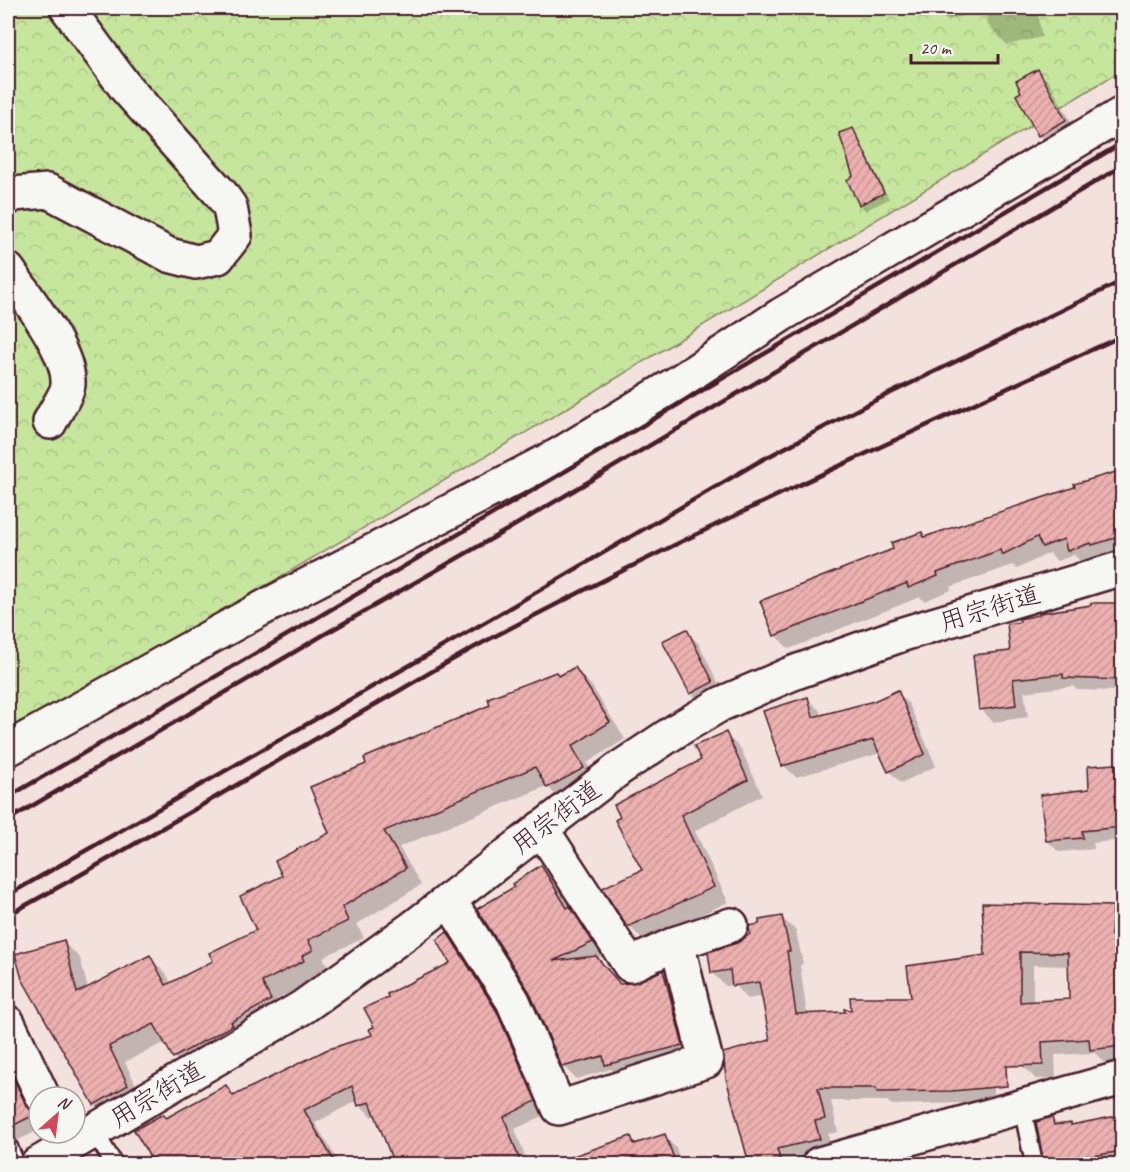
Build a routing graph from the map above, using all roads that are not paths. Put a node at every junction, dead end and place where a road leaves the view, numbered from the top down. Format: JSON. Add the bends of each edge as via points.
{"nodes":[{"id":1,"x":67,"y":8,"type":"edge"},
{"id":2,"x":1122,"y":114,"type":"edge"},
{"id":3,"x":8,"y":198,"type":"edge"},
{"id":4,"x":8,"y":270,"type":"edge"},
{"id":5,"x":50,"y":422,"type":"dead end"},
{"id":6,"x":1122,"y":568,"type":"edge"},
{"id":7,"x":8,"y":749,"type":"edge"},
{"id":8,"x":541,"y":828,"type":"junction"},
{"id":9,"x":448,"y":900,"type":"junction"},
{"id":10,"x":731,"y":925,"type":"dead end"},
{"id":11,"x":677,"y":943,"type":"junction"},
{"id":12,"x":8,"y":1023,"type":"edge"},
{"id":13,"x":1122,"y":1078,"type":"edge"},
{"id":14,"x":37,"y":1085,"type":"edge"},
{"id":15,"x":1022,"y":1106,"type":"junction"},
{"id":16,"x":94,"y":1131,"type":"junction"},
{"id":17,"x":87,"y":1133,"type":"edge"},
{"id":18,"x":8,"y":1145,"type":"edge"},
{"id":19,"x":58,"y":1145,"type":"edge"},
{"id":20,"x":16,"y":1164,"type":"edge"},
{"id":21,"x":38,"y":1164,"type":"edge"},
{"id":22,"x":114,"y":1164,"type":"edge"},
{"id":23,"x":819,"y":1164,"type":"edge"},
{"id":24,"x":1034,"y":1164,"type":"edge"}],
"edges":[{"from":1,"to":3,"type":"street","via":[[126,88],[221,194],[230,207],[235,234],[218,257],[196,262],[169,255],[48,191],[13,194]]},
{"from":2,"to":7,"type":"street","via":[[781,315],[557,456],[261,609]]},
{"from":4,"to":5,"type":"street","via":[[63,358],[69,386]]},
{"from":6,"to":8,"type":"street","name":"用宗街道","via":[[903,634],[749,691],[677,730]]},
{"from":8,"to":9,"type":"street","name":"用宗街道"},
{"from":8,"to":11,"type":"street","via":[[630,965]]},
{"from":9,"to":11,"type":"street","via":[[513,1001],[559,1108],[706,1061]]},
{"from":9,"to":16,"type":"street","name":"用宗街道","via":[[303,1007]]},
{"from":10,"to":11,"type":"street"},
{"from":12,"to":14,"type":"street"},
{"from":13,"to":15,"type":"street"},
{"from":15,"to":23,"type":"street"},
{"from":15,"to":24,"type":"lane"},
{"from":16,"to":17,"type":"street","name":"用宗街道"},
{"from":16,"to":22,"type":"lane"},
{"from":18,"to":20,"type":"lane"},
{"from":19,"to":21,"type":"street","name":"用宗街道"}]}
